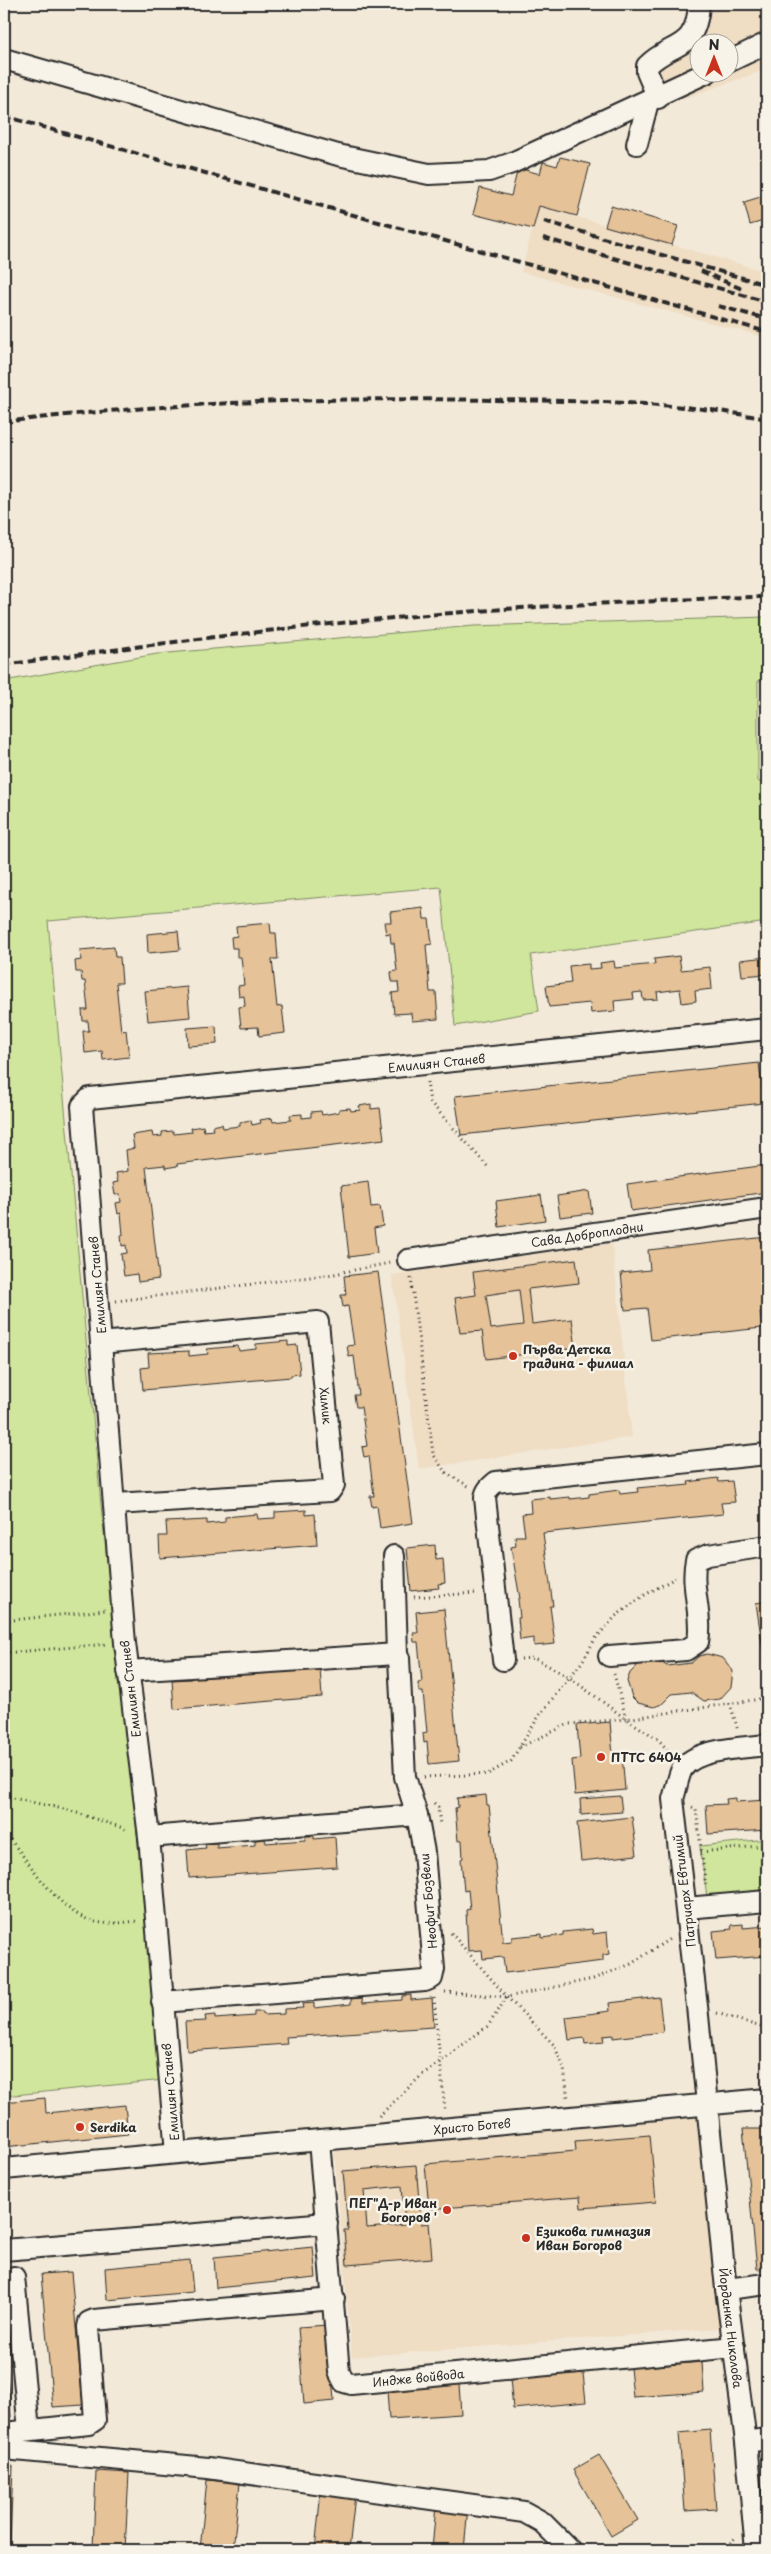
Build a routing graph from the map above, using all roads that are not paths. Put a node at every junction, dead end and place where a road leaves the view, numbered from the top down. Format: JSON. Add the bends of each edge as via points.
{"nodes":[{"id":1,"x":700,"y":4,"type":"edge"},
{"id":2,"x":767,"y":43,"type":"edge"},
{"id":3,"x":738,"y":57,"type":"edge"},
{"id":4,"x":4,"y":59,"type":"edge"},
{"id":5,"x":688,"y":82,"type":"edge"},
{"id":6,"x":653,"y":100,"type":"junction"},
{"id":7,"x":637,"y":144,"type":"dead end"},
{"id":8,"x":767,"y":1029,"type":"edge"},
{"id":9,"x":767,"y":1208,"type":"edge"},
{"id":10,"x":408,"y":1260,"type":"road end"},
{"id":11,"x":101,"y":1343,"type":"junction"},
{"id":12,"x":767,"y":1439,"type":"edge"},
{"id":13,"x":767,"y":1456,"type":"edge"},
{"id":14,"x":115,"y":1504,"type":"junction"},
{"id":15,"x":767,"y":1546,"type":"edge"},
{"id":16,"x":394,"y":1556,"type":"dead end"},
{"id":17,"x":397,"y":1654,"type":"junction"},
{"id":18,"x":609,"y":1656,"type":"road end"},
{"id":19,"x":503,"y":1660,"type":"road end"},
{"id":20,"x":128,"y":1671,"type":"junction"},
{"id":21,"x":767,"y":1745,"type":"edge"},
{"id":22,"x":424,"y":1808,"type":"junction"},
{"id":23,"x":149,"y":1837,"type":"junction"},
{"id":24,"x":767,"y":1901,"type":"edge"},
{"id":25,"x":687,"y":1918,"type":"junction"},
{"id":26,"x":162,"y":2002,"type":"junction"},
{"id":27,"x":767,"y":2099,"type":"edge"},
{"id":28,"x":707,"y":2105,"type":"junction"},
{"id":29,"x":319,"y":2141,"type":"junction"},
{"id":30,"x":176,"y":2153,"type":"junction"},
{"id":31,"x":4,"y":2168,"type":"edge"},
{"id":32,"x":327,"y":2223,"type":"junction"},
{"id":33,"x":4,"y":2250,"type":"edge"},
{"id":34,"x":14,"y":2277,"type":"dead end"},
{"id":35,"x":767,"y":2284,"type":"edge"},
{"id":36,"x":726,"y":2289,"type":"junction"},
{"id":37,"x":334,"y":2299,"type":"junction"},
{"id":38,"x":734,"y":2347,"type":"junction"},
{"id":39,"x":29,"y":2430,"type":"junction"},
{"id":40,"x":4,"y":2433,"type":"edge"},
{"id":41,"x":767,"y":2439,"type":"edge"},
{"id":42,"x":746,"y":2442,"type":"junction"},
{"id":43,"x":4,"y":2449,"type":"edge"},
{"id":44,"x":570,"y":2550,"type":"edge"},
{"id":45,"x":756,"y":2550,"type":"edge"}],
"edges":[{"from":1,"to":6,"type":"street","via":[[698,17],[684,44],[647,66]]},
{"from":2,"to":3,"type":"street"},
{"from":4,"to":6,"type":"street","via":[[338,155],[429,174],[489,171]]},
{"from":5,"to":6,"type":"street"},
{"from":6,"to":7,"type":"street"},
{"from":8,"to":11,"type":"street","name":"Емилиян Станев","via":[[90,1098],[82,1113]]},
{"from":9,"to":10,"type":"street","name":"Сава Доброплодни"},
{"from":11,"to":14,"type":"street","name":"Емилиян Станев"},
{"from":11,"to":14,"type":"street","name":"Химик","via":[[318,1322],[334,1486],[330,1491]]},
{"from":12,"to":13,"type":"street"},
{"from":13,"to":19,"type":"street","via":[[496,1482],[486,1491]]},
{"from":14,"to":20,"type":"street","name":"Емилиян Станев"},
{"from":15,"to":18,"type":"street","via":[[708,1555],[696,1560],[698,1642],[686,1650]]},
{"from":16,"to":17,"type":"street","name":"Неофит Бозвели"},
{"from":17,"to":20,"type":"street"},
{"from":17,"to":22,"type":"street","name":"Неофит Бозвели","via":[[405,1777]]},
{"from":20,"to":23,"type":"street","name":"Емилиян Станев"},
{"from":21,"to":25,"type":"street","name":"Патриарх Евтимий","via":[[710,1752],[695,1758],[682,1769],[673,1799]]},
{"from":22,"to":23,"type":"street"},
{"from":22,"to":26,"type":"street","name":"Неофит Бозвели","via":[[433,1985],[424,1981]]},
{"from":23,"to":26,"type":"street","name":"Емилиян Станев"},
{"from":24,"to":25,"type":"street"},
{"from":25,"to":28,"type":"street","name":"Патриарх Евтимий"},
{"from":26,"to":30,"type":"street","name":"Емилиян Станев"},
{"from":27,"to":28,"type":"street","name":"Христо Ботев"},
{"from":28,"to":29,"type":"street","name":"Христо Ботев"},
{"from":28,"to":36,"type":"street","name":"Йорданка Николова"},
{"from":29,"to":30,"type":"street","name":"Христо Ботев"},
{"from":29,"to":32,"type":"street","name":"Индже войвода"},
{"from":30,"to":31,"type":"street","name":"Христо Ботев"},
{"from":32,"to":33,"type":"street"},
{"from":32,"to":37,"type":"street","name":"Индже войвода"},
{"from":34,"to":39,"type":"street"},
{"from":35,"to":36,"type":"street"},
{"from":36,"to":38,"type":"street","name":"Йорданка Николова"},
{"from":37,"to":38,"type":"street","name":"Индже войвода","via":[[339,2372],[344,2382],[351,2384]]},
{"from":37,"to":39,"type":"street","via":[[89,2322],[95,2420],[89,2424]]},
{"from":38,"to":42,"type":"street","name":"Йорданка Николова"},
{"from":39,"to":40,"type":"street"},
{"from":41,"to":42,"type":"street"},
{"from":42,"to":45,"type":"street","name":"Йорданка Николова"},
{"from":43,"to":44,"type":"street","via":[[208,2468],[524,2512],[542,2522]]}]}
